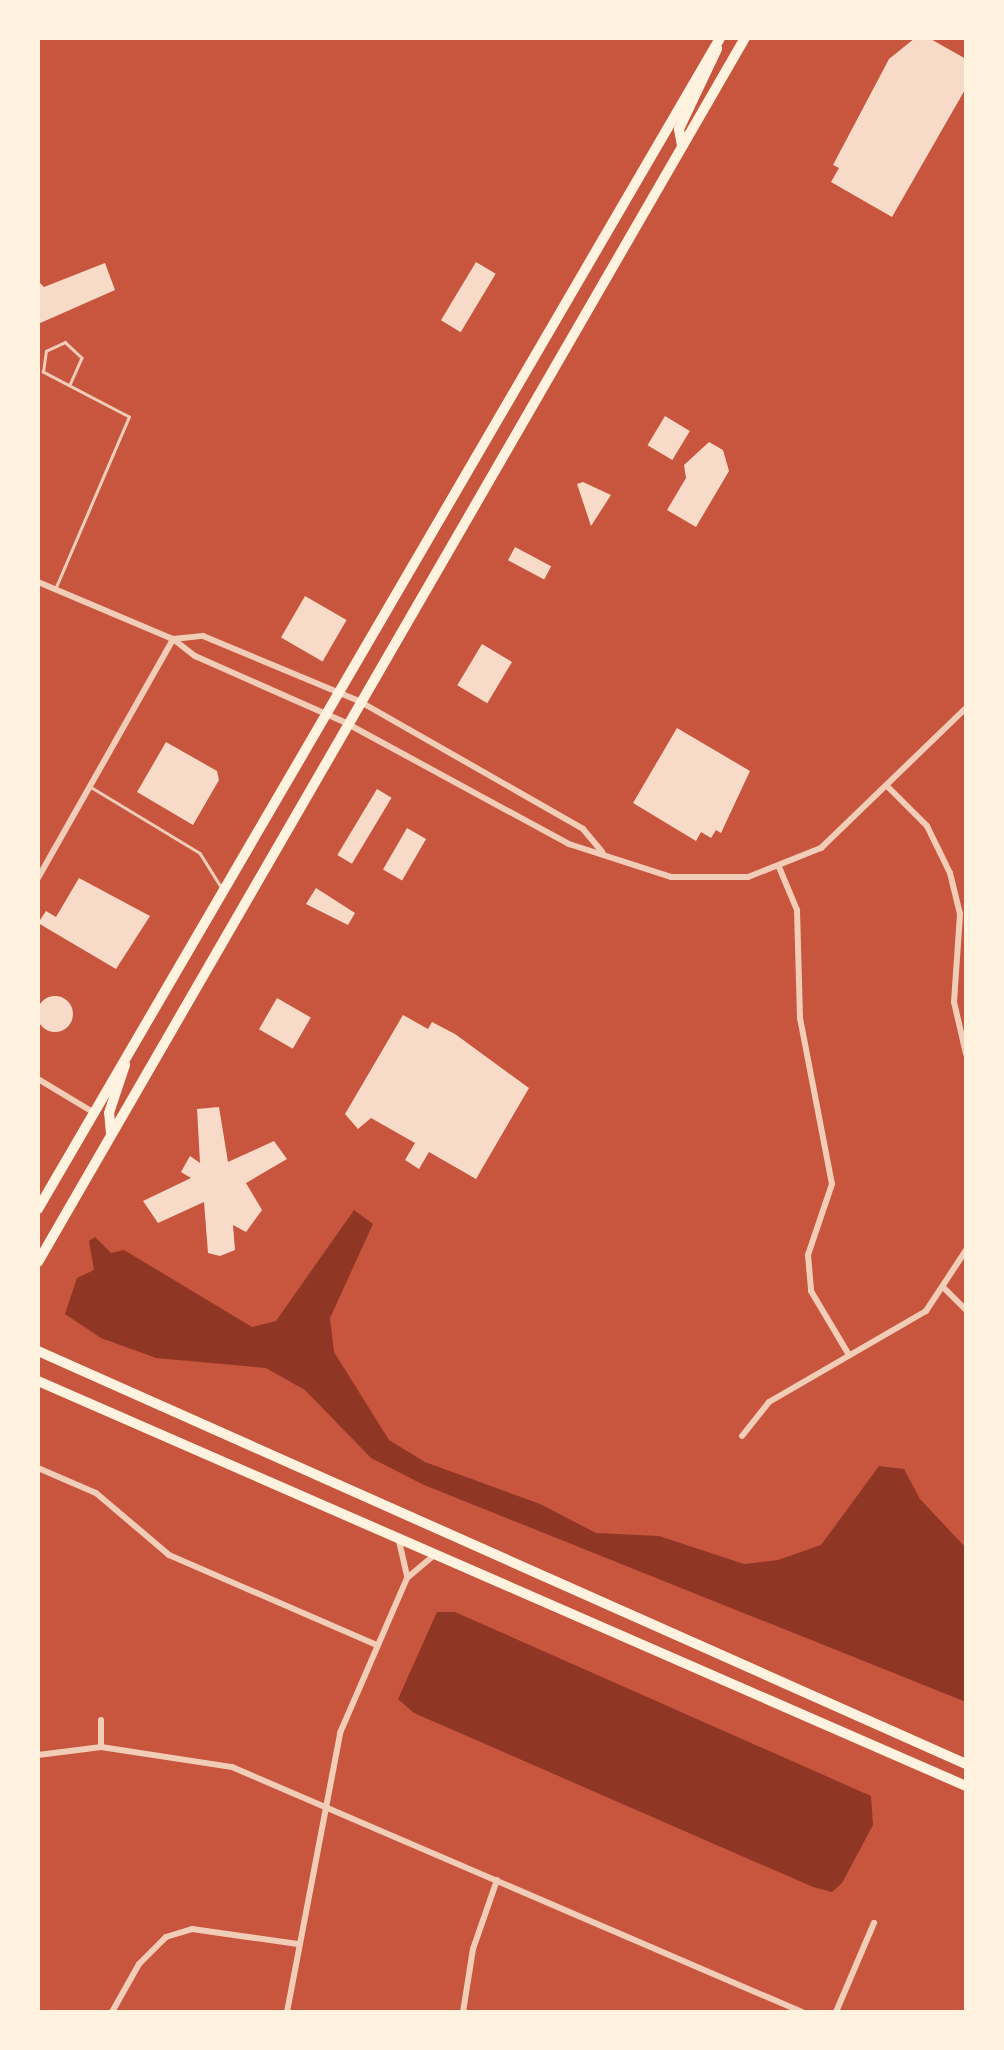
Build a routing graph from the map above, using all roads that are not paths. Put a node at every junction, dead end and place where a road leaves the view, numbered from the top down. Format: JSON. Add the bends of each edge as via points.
{"nodes":[{"id":1,"x":720,"y":38,"type":"edge"},
{"id":2,"x":745,"y":38,"type":"edge"},
{"id":3,"x":682,"y":146,"type":"junction"},
{"id":4,"x":70,"y":385,"type":"junction"},
{"id":5,"x":38,"y":582,"type":"edge"},
{"id":6,"x":55,"y":590,"type":"junction"},
{"id":7,"x":173,"y":639,"type":"junction"},
{"id":8,"x":340,"y":693,"type":"junction"},
{"id":9,"x":359,"y":701,"type":"junction"},
{"id":10,"x":966,"y":708,"type":"edge"},
{"id":11,"x":326,"y":715,"type":"junction"},
{"id":12,"x":346,"y":723,"type":"junction"},
{"id":13,"x":90,"y":786,"type":"junction"},
{"id":14,"x":888,"y":787,"type":"junction"},
{"id":15,"x":602,"y":853,"type":"junction"},
{"id":16,"x":779,"y":867,"type":"junction"},
{"id":17,"x":38,"y":878,"type":"edge"},
{"id":18,"x":223,"y":893,"type":"junction"},
{"id":19,"x":966,"y":1054,"type":"edge"},
{"id":20,"x":126,"y":1059,"type":"junction"},
{"id":21,"x":38,"y":1079,"type":"edge"},
{"id":22,"x":94,"y":1113,"type":"junction"},
{"id":23,"x":111,"y":1134,"type":"junction"},
{"id":24,"x":38,"y":1209,"type":"edge"},
{"id":25,"x":966,"y":1250,"type":"edge"},
{"id":26,"x":38,"y":1262,"type":"edge"},
{"id":27,"x":944,"y":1289,"type":"junction"},
{"id":28,"x":966,"y":1310,"type":"edge"},
{"id":29,"x":38,"y":1341,"type":"edge"},
{"id":30,"x":38,"y":1351,"type":"edge"},
{"id":31,"x":849,"y":1354,"type":"junction"},
{"id":32,"x":50,"y":1356,"type":"junction"},
{"id":33,"x":38,"y":1382,"type":"edge"},
{"id":34,"x":742,"y":1436,"type":"dead end"},
{"id":35,"x":38,"y":1468,"type":"edge"},
{"id":36,"x":398,"y":1538,"type":"junction"},
{"id":37,"x":436,"y":1554,"type":"junction"},
{"id":38,"x":407,"y":1578,"type":"junction"},
{"id":39,"x":377,"y":1646,"type":"junction"},
{"id":40,"x":101,"y":1720,"type":"dead end"},
{"id":41,"x":101,"y":1747,"type":"junction"},
{"id":42,"x":38,"y":1755,"type":"edge"},
{"id":43,"x":966,"y":1764,"type":"edge"},
{"id":44,"x":966,"y":1786,"type":"edge"},
{"id":45,"x":322,"y":1804,"type":"junction"},
{"id":46,"x":497,"y":1880,"type":"junction"},
{"id":47,"x":874,"y":1922,"type":"dead end"},
{"id":48,"x":298,"y":1944,"type":"junction"},
{"id":49,"x":112,"y":2012,"type":"edge"},
{"id":50,"x":287,"y":2012,"type":"edge"},
{"id":51,"x":463,"y":2012,"type":"edge"},
{"id":52,"x":802,"y":2012,"type":"edge"},
{"id":53,"x":836,"y":2012,"type":"edge"}],
"edges":[{"from":1,"to":3,"type":"main road","via":[[712,70],[679,129]]},
{"from":1,"to":8,"type":"main road"},
{"from":2,"to":3,"type":"main road"},
{"from":3,"to":9,"type":"main road"},
{"from":4,"to":4,"type":"lane","via":[[41,368],[46,351],[65,342],[82,354]]},
{"from":4,"to":6,"type":"lane","via":[[130,417]]},
{"from":5,"to":6,"type":"street"},
{"from":6,"to":7,"type":"street"},
{"from":7,"to":8,"type":"street","via":[[204,636]]},
{"from":7,"to":11,"type":"street","via":[[195,656]]},
{"from":7,"to":13,"type":"street"},
{"from":8,"to":9,"type":"street"},
{"from":8,"to":11,"type":"main road"},
{"from":9,"to":12,"type":"main road"},
{"from":9,"to":15,"type":"street","via":[[583,830]]},
{"from":10,"to":14,"type":"street"},
{"from":11,"to":12,"type":"street"},
{"from":11,"to":18,"type":"main road"},
{"from":12,"to":15,"type":"street","via":[[569,844]]},
{"from":12,"to":23,"type":"main road"},
{"from":13,"to":17,"type":"street"},
{"from":13,"to":18,"type":"lane","via":[[200,853]]},
{"from":14,"to":16,"type":"street","via":[[821,848]]},
{"from":14,"to":19,"type":"street","via":[[927,826],[950,873],[960,914],[954,1002]]},
{"from":15,"to":16,"type":"street","via":[[653,873],[696,880],[748,877]]},
{"from":16,"to":31,"type":"street","via":[[797,910],[800,1018],[832,1184],[808,1255],[811,1290]]},
{"from":18,"to":20,"type":"main road"},
{"from":20,"to":22,"type":"main road"},
{"from":20,"to":23,"type":"main road","via":[[109,1113]]},
{"from":21,"to":22,"type":"street"},
{"from":22,"to":24,"type":"main road"},
{"from":23,"to":26,"type":"main road"},
{"from":25,"to":27,"type":"street"},
{"from":27,"to":28,"type":"street"},
{"from":27,"to":31,"type":"street","via":[[926,1311]]},
{"from":29,"to":32,"type":"main road"},
{"from":30,"to":32,"type":"main road"},
{"from":31,"to":34,"type":"street","via":[[769,1402]]},
{"from":32,"to":43,"type":"main road"},
{"from":33,"to":36,"type":"main road"},
{"from":35,"to":39,"type":"street","via":[[96,1492],[170,1556]]},
{"from":36,"to":37,"type":"main road"},
{"from":36,"to":38,"type":"street"},
{"from":37,"to":38,"type":"street"},
{"from":37,"to":44,"type":"main road"},
{"from":38,"to":39,"type":"street"},
{"from":39,"to":45,"type":"street","via":[[340,1733]]},
{"from":40,"to":41,"type":"street"},
{"from":41,"to":42,"type":"street"},
{"from":41,"to":45,"type":"street","via":[[232,1766]]},
{"from":45,"to":46,"type":"street"},
{"from":45,"to":48,"type":"street"},
{"from":46,"to":51,"type":"street","via":[[473,1949]]},
{"from":46,"to":52,"type":"street"},
{"from":47,"to":53,"type":"street"},
{"from":48,"to":49,"type":"street","via":[[192,1930],[166,1937],[139,1964]]},
{"from":48,"to":50,"type":"street"}]}
